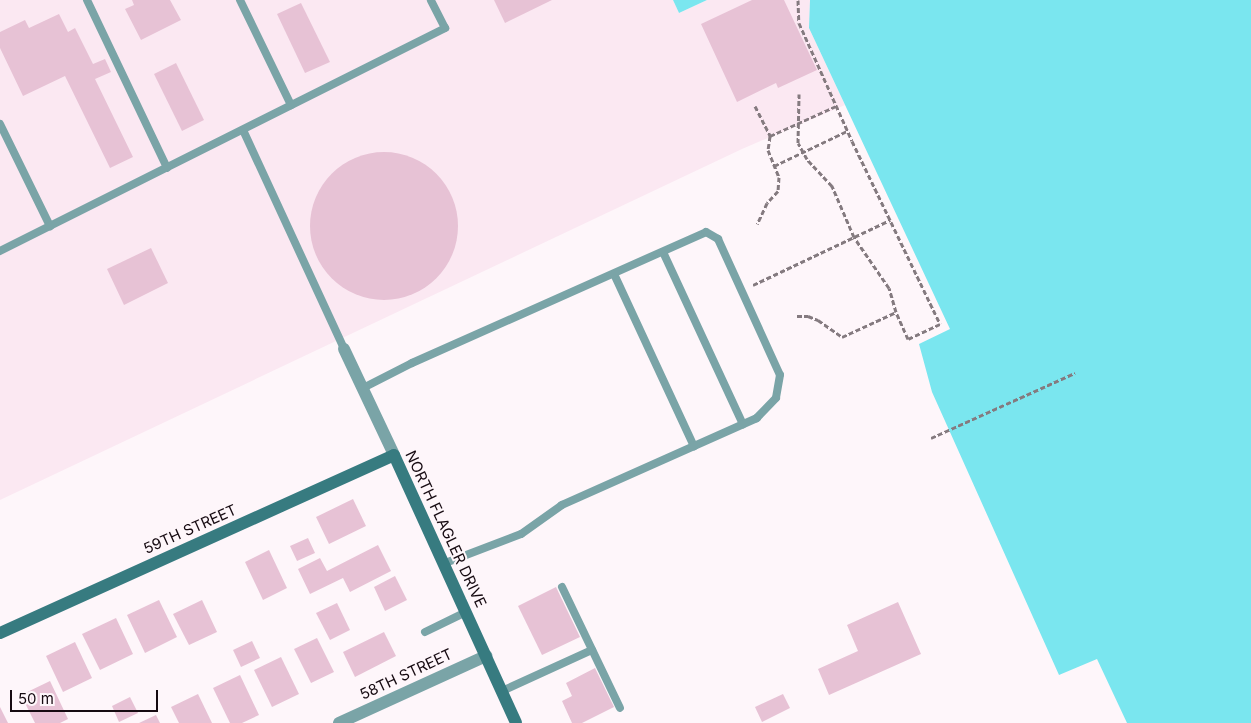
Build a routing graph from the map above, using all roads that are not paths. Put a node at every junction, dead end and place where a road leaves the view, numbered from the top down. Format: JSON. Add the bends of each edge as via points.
{"nodes":[{"id":1,"x":87,"y":0,"type":"edge"},
{"id":2,"x":240,"y":0,"type":"edge"},
{"id":3,"x":431,"y":0,"type":"edge"},
{"id":4,"x":291,"y":105,"type":"junction"},
{"id":5,"x":0,"y":124,"type":"edge"},
{"id":6,"x":243,"y":130,"type":"junction"},
{"id":7,"x":167,"y":168,"type":"junction"},
{"id":8,"x":50,"y":226,"type":"junction"},
{"id":9,"x":0,"y":251,"type":"edge"},
{"id":10,"x":663,"y":252,"type":"junction"},
{"id":11,"x":614,"y":274,"type":"junction"},
{"id":12,"x":344,"y":349,"type":"joint"},
{"id":13,"x":363,"y":388,"type":"junction"},
{"id":14,"x":743,"y":424,"type":"junction"},
{"id":15,"x":694,"y":446,"type":"junction"},
{"id":16,"x":394,"y":455,"type":"junction"},
{"id":17,"x":443,"y":564,"type":"junction"},
{"id":18,"x":562,"y":587,"type":"dead end"},
{"id":19,"x":466,"y":612,"type":"junction"},
{"id":20,"x":425,"y":632,"type":"dead end"},
{"id":21,"x":0,"y":633,"type":"edge"},
{"id":22,"x":592,"y":650,"type":"junction"},
{"id":23,"x":486,"y":656,"type":"junction"},
{"id":24,"x":502,"y":691,"type":"junction"},
{"id":25,"x":620,"y":708,"type":"dead end"},
{"id":26,"x":339,"y":723,"type":"edge"},
{"id":27,"x":516,"y":723,"type":"edge"}],
"edges":[{"from":1,"to":7,"type":"lane"},
{"from":2,"to":4,"type":"lane"},
{"from":3,"to":4,"type":"lane","via":[[444,28]]},
{"from":4,"to":6,"type":"lane"},
{"from":5,"to":8,"type":"lane"},
{"from":6,"to":7,"type":"lane"},
{"from":6,"to":12,"type":"lane"},
{"from":7,"to":8,"type":"lane"},
{"from":8,"to":9,"type":"lane"},
{"from":10,"to":11,"type":"lane"},
{"from":10,"to":14,"type":"lane"},
{"from":10,"to":14,"type":"lane","via":[[706,232],[718,239],[780,375],[776,398],[757,418]]},
{"from":11,"to":13,"type":"lane"},
{"from":11,"to":15,"type":"lane"},
{"from":12,"to":13,"type":"street","name":"NORTH FLAGLER DRIVE"},
{"from":13,"to":16,"type":"street","name":"NORTH FLAGLER DRIVE"},
{"from":14,"to":15,"type":"lane"},
{"from":15,"to":17,"type":"lane","via":[[562,505],[521,534]]},
{"from":16,"to":17,"type":"street","name":"NORTH FLAGLER DRIVE"},
{"from":16,"to":21,"type":"street","name":"59TH STREET"},
{"from":17,"to":19,"type":"street","name":"NORTH FLAGLER DRIVE"},
{"from":18,"to":22,"type":"lane"},
{"from":19,"to":20,"type":"lane"},
{"from":19,"to":23,"type":"street","name":"NORTH FLAGLER DRIVE"},
{"from":22,"to":24,"type":"lane"},
{"from":22,"to":25,"type":"lane"},
{"from":23,"to":24,"type":"street","name":"NORTH FLAGLER DRIVE"},
{"from":23,"to":26,"type":"street","name":"58TH STREET"},
{"from":24,"to":27,"type":"street","name":"NORTH FLAGLER DRIVE"}]}
